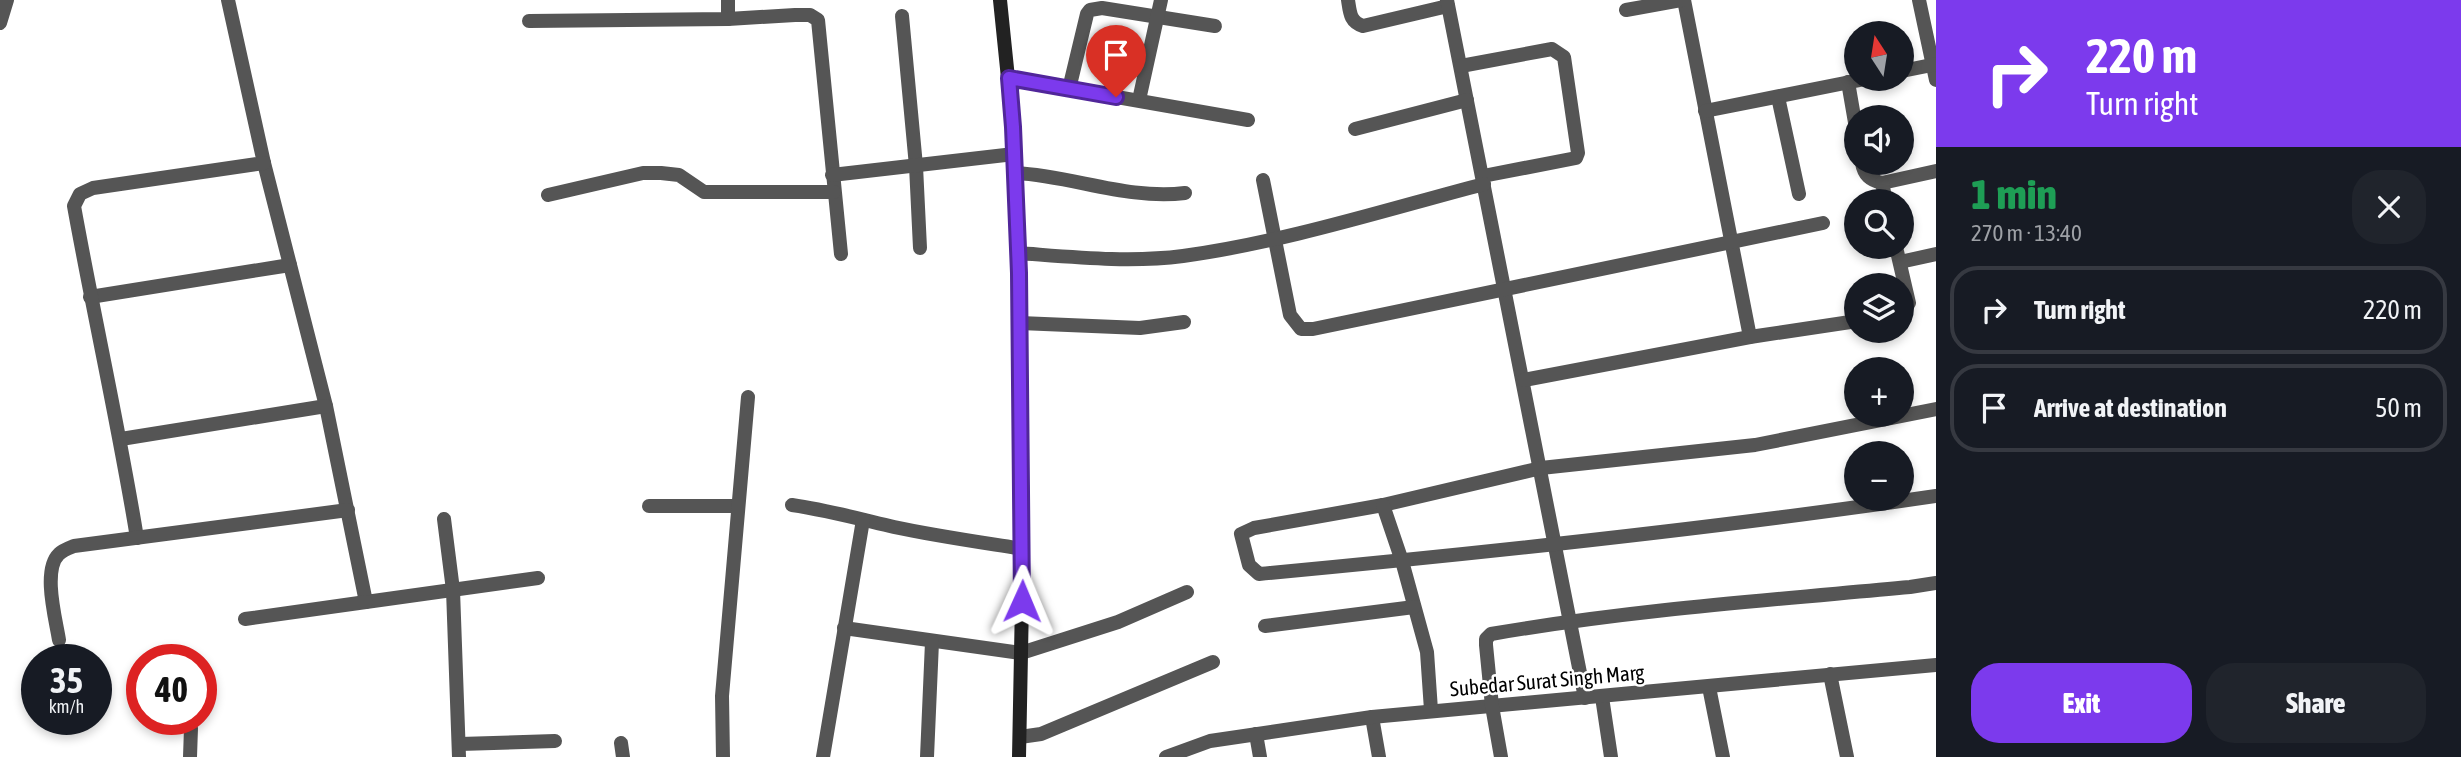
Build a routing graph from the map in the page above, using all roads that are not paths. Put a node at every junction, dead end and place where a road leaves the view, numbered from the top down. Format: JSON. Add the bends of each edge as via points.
{"nodes":[{"id":1,"x":7,"y":0,"type":"edge"},
{"id":2,"x":228,"y":0,"type":"edge"},
{"id":3,"x":728,"y":0,"type":"edge"},
{"id":4,"x":1000,"y":0,"type":"edge"},
{"id":5,"x":1161,"y":0,"type":"edge"},
{"id":6,"x":1348,"y":0,"type":"edge"},
{"id":7,"x":1682,"y":0,"type":"edge"},
{"id":8,"x":1919,"y":0,"type":"edge"},
{"id":9,"x":1448,"y":3,"type":"edge"},
{"id":10,"x":1626,"y":10,"type":"dead end"},
{"id":11,"x":902,"y":16,"type":"dead end"},
{"id":12,"x":1158,"y":17,"type":"junction"},
{"id":13,"x":728,"y":19,"type":"junction"},
{"id":14,"x":529,"y":21,"type":"dead end"},
{"id":15,"x":0,"y":23,"type":"edge"},
{"id":16,"x":1215,"y":26,"type":"dead end"},
{"id":17,"x":1461,"y":66,"type":"junction"},
{"id":18,"x":1935,"y":70,"type":"edge"},
{"id":19,"x":1914,"y":71,"type":"edge"},
{"id":20,"x":1009,"y":78,"type":"junction"},
{"id":21,"x":1844,"y":83,"type":"edge"},
{"id":22,"x":1069,"y":89,"type":"junction"},
{"id":23,"x":1778,"y":97,"type":"junction"},
{"id":24,"x":1139,"y":100,"type":"junction"},
{"id":25,"x":1467,"y":100,"type":"junction"},
{"id":26,"x":1705,"y":111,"type":"junction"},
{"id":27,"x":1248,"y":120,"type":"dead end"},
{"id":28,"x":1355,"y":129,"type":"dead end"},
{"id":29,"x":1014,"y":154,"type":"junction"},
{"id":30,"x":264,"y":163,"type":"junction"},
{"id":31,"x":916,"y":166,"type":"junction"},
{"id":32,"x":1936,"y":171,"type":"edge"},
{"id":33,"x":1016,"y":173,"type":"junction"},
{"id":34,"x":832,"y":175,"type":"junction"},
{"id":35,"x":1866,"y":175,"type":"edge"},
{"id":36,"x":1263,"y":180,"type":"dead end"},
{"id":37,"x":1483,"y":180,"type":"junction"},
{"id":38,"x":1882,"y":183,"type":"junction"},
{"id":39,"x":1883,"y":189,"type":"edge"},
{"id":40,"x":834,"y":192,"type":"junction"},
{"id":41,"x":1185,"y":192,"type":"dead end"},
{"id":42,"x":1799,"y":194,"type":"dead end"},
{"id":43,"x":548,"y":195,"type":"dead end"},
{"id":44,"x":1823,"y":223,"type":"dead end"},
{"id":45,"x":1274,"y":240,"type":"junction"},
{"id":46,"x":1730,"y":242,"type":"junction"},
{"id":47,"x":920,"y":248,"type":"dead end"},
{"id":48,"x":1018,"y":253,"type":"junction"},
{"id":49,"x":841,"y":254,"type":"dead end"},
{"id":50,"x":1936,"y":254,"type":"edge"},
{"id":51,"x":1899,"y":259,"type":"edge"},
{"id":52,"x":1900,"y":262,"type":"junction"},
{"id":53,"x":290,"y":265,"type":"junction"},
{"id":54,"x":1902,"y":273,"type":"edge"},
{"id":55,"x":1505,"y":288,"type":"junction"},
{"id":56,"x":90,"y":296,"type":"junction"},
{"id":57,"x":1184,"y":322,"type":"dead end"},
{"id":58,"x":1020,"y":323,"type":"junction"},
{"id":59,"x":1844,"y":323,"type":"edge"},
{"id":60,"x":1750,"y":337,"type":"junction"},
{"id":61,"x":1524,"y":380,"type":"junction"},
{"id":62,"x":748,"y":397,"type":"dead end"},
{"id":63,"x":326,"y":406,"type":"junction"},
{"id":64,"x":1936,"y":410,"type":"edge"},
{"id":65,"x":121,"y":439,"type":"junction"},
{"id":66,"x":1541,"y":468,"type":"junction"},
{"id":67,"x":1936,"y":496,"type":"edge"},
{"id":68,"x":792,"y":505,"type":"dead end"},
{"id":69,"x":1383,"y":505,"type":"junction"},
{"id":70,"x":649,"y":506,"type":"dead end"},
{"id":71,"x":738,"y":506,"type":"junction"},
{"id":72,"x":348,"y":510,"type":"junction"},
{"id":73,"x":444,"y":519,"type":"dead end"},
{"id":74,"x":863,"y":520,"type":"junction"},
{"id":75,"x":138,"y":538,"type":"junction"},
{"id":76,"x":1555,"y":544,"type":"junction"},
{"id":77,"x":1023,"y":549,"type":"junction"},
{"id":78,"x":1402,"y":561,"type":"junction"},
{"id":79,"x":538,"y":578,"type":"dead end"},
{"id":80,"x":1936,"y":583,"type":"edge"},
{"id":81,"x":453,"y":590,"type":"junction"},
{"id":82,"x":1187,"y":592,"type":"dead end"},
{"id":83,"x":366,"y":602,"type":"junction"},
{"id":84,"x":1414,"y":607,"type":"junction"},
{"id":85,"x":244,"y":620,"type":"dead end"},
{"id":86,"x":1570,"y":620,"type":"junction"},
{"id":87,"x":1265,"y":626,"type":"dead end"},
{"id":88,"x":844,"y":628,"type":"junction"},
{"id":89,"x":59,"y":640,"type":"dead end"},
{"id":90,"x":932,"y":642,"type":"junction"},
{"id":91,"x":1021,"y":653,"type":"junction"},
{"id":92,"x":1213,"y":662,"type":"dead end"},
{"id":93,"x":1936,"y":665,"type":"edge"},
{"id":94,"x":1830,"y":674,"type":"junction"},
{"id":95,"x":1709,"y":687,"type":"junction"},
{"id":96,"x":1602,"y":697,"type":"junction"},
{"id":97,"x":1585,"y":698,"type":"junction"},
{"id":98,"x":1492,"y":706,"type":"junction"},
{"id":99,"x":1431,"y":710,"type":"junction"},
{"id":100,"x":1372,"y":717,"type":"junction"},
{"id":101,"x":1256,"y":734,"type":"junction"},
{"id":102,"x":191,"y":735,"type":"edge"},
{"id":103,"x":1020,"y":737,"type":"junction"},
{"id":104,"x":555,"y":741,"type":"dead end"},
{"id":105,"x":460,"y":750,"type":"edge"},
{"id":106,"x":190,"y":757,"type":"edge"},
{"id":107,"x":723,"y":757,"type":"edge"},
{"id":108,"x":823,"y":757,"type":"edge"},
{"id":109,"x":927,"y":757,"type":"edge"},
{"id":110,"x":1019,"y":757,"type":"edge"},
{"id":111,"x":1166,"y":757,"type":"edge"},
{"id":112,"x":1260,"y":757,"type":"edge"},
{"id":113,"x":1379,"y":757,"type":"edge"},
{"id":114,"x":1502,"y":757,"type":"edge"},
{"id":115,"x":1611,"y":757,"type":"edge"},
{"id":116,"x":1723,"y":757,"type":"edge"},
{"id":117,"x":1847,"y":757,"type":"edge"}],
"edges":[{"from":1,"to":15,"type":"street"},
{"from":2,"to":30,"type":"street"},
{"from":3,"to":13,"type":"street"},
{"from":4,"to":20,"type":"street"},
{"from":5,"to":12,"type":"street"},
{"from":6,"to":9,"type":"street","via":[[1351,18],[1363,26]]},
{"from":7,"to":10,"type":"street"},
{"from":7,"to":26,"type":"street"},
{"from":8,"to":18,"type":"street"},
{"from":9,"to":17,"type":"street"},
{"from":11,"to":31,"type":"street"},
{"from":12,"to":16,"type":"street"},
{"from":12,"to":22,"type":"street","via":[[1090,10]]},
{"from":12,"to":24,"type":"street"},
{"from":13,"to":14,"type":"street"},
{"from":13,"to":34,"type":"street","via":[[810,15],[818,20]]},
{"from":17,"to":25,"type":"street"},
{"from":17,"to":37,"type":"street","via":[[1552,49],[1564,57],[1576,158]]},
{"from":18,"to":19,"type":"street"},
{"from":20,"to":22,"type":"street"},
{"from":20,"to":29,"type":"street"},
{"from":21,"to":23,"type":"street"},
{"from":22,"to":24,"type":"street"},
{"from":23,"to":26,"type":"street"},
{"from":23,"to":42,"type":"street"},
{"from":24,"to":27,"type":"street"},
{"from":25,"to":28,"type":"street"},
{"from":25,"to":37,"type":"street"},
{"from":26,"to":46,"type":"street"},
{"from":29,"to":31,"type":"street"},
{"from":29,"to":33,"type":"street"},
{"from":30,"to":53,"type":"street"},
{"from":30,"to":56,"type":"street","via":[[93,188],[80,194],[74,206]]},
{"from":31,"to":34,"type":"street"},
{"from":31,"to":47,"type":"street"},
{"from":32,"to":38,"type":"street"},
{"from":33,"to":41,"type":"street","via":[[1136,193]]},
{"from":33,"to":48,"type":"street"},
{"from":34,"to":40,"type":"street"},
{"from":35,"to":38,"type":"street"},
{"from":36,"to":45,"type":"street"},
{"from":37,"to":45,"type":"street"},
{"from":37,"to":55,"type":"street"},
{"from":38,"to":39,"type":"street"},
{"from":40,"to":43,"type":"street","via":[[704,192],[679,176],[643,173]]},
{"from":40,"to":49,"type":"street"},
{"from":44,"to":46,"type":"street"},
{"from":45,"to":48,"type":"street","via":[[1168,257],[1100,260]]},
{"from":45,"to":55,"type":"street","via":[[1290,315],[1301,329]]},
{"from":46,"to":55,"type":"street"},
{"from":46,"to":60,"type":"street"},
{"from":48,"to":58,"type":"street"},
{"from":50,"to":52,"type":"street"},
{"from":51,"to":52,"type":"street"},
{"from":52,"to":54,"type":"street"},
{"from":53,"to":56,"type":"street"},
{"from":53,"to":63,"type":"street"},
{"from":55,"to":61,"type":"street"},
{"from":56,"to":65,"type":"street"},
{"from":57,"to":58,"type":"street","via":[[1140,328]]},
{"from":58,"to":77,"type":"street"},
{"from":59,"to":60,"type":"street"},
{"from":60,"to":61,"type":"street"},
{"from":61,"to":66,"type":"street"},
{"from":62,"to":71,"type":"street"},
{"from":63,"to":65,"type":"street"},
{"from":63,"to":72,"type":"street"},
{"from":64,"to":66,"type":"street","via":[[1755,445]]},
{"from":65,"to":75,"type":"street"},
{"from":66,"to":69,"type":"street"},
{"from":66,"to":76,"type":"street"},
{"from":67,"to":76,"type":"street"},
{"from":68,"to":74,"type":"street"},
{"from":69,"to":78,"type":"street"},
{"from":69,"to":78,"type":"street","via":[[1245,531],[1241,534],[1249,565],[1259,574]]},
{"from":70,"to":71,"type":"street"},
{"from":71,"to":107,"type":"street","via":[[722,695]]},
{"from":72,"to":75,"type":"street"},
{"from":72,"to":83,"type":"street"},
{"from":73,"to":81,"type":"street"},
{"from":74,"to":77,"type":"street"},
{"from":74,"to":88,"type":"street"},
{"from":75,"to":89,"type":"street","via":[[74,546],[53,562],[50,588]]},
{"from":76,"to":78,"type":"street"},
{"from":76,"to":86,"type":"street"},
{"from":77,"to":91,"type":"street"},
{"from":78,"to":84,"type":"street"},
{"from":79,"to":81,"type":"street"},
{"from":80,"to":86,"type":"street"},
{"from":81,"to":83,"type":"street"},
{"from":81,"to":105,"type":"street"},
{"from":82,"to":91,"type":"street","via":[[1118,622]]},
{"from":83,"to":85,"type":"street"},
{"from":84,"to":87,"type":"street"},
{"from":84,"to":99,"type":"street","via":[[1427,652]]},
{"from":86,"to":97,"type":"street"},
{"from":86,"to":98,"type":"street","via":[[1488,636]]},
{"from":88,"to":90,"type":"street"},
{"from":88,"to":108,"type":"street"},
{"from":90,"to":91,"type":"street"},
{"from":90,"to":109,"type":"street"},
{"from":91,"to":103,"type":"street"},
{"from":92,"to":103,"type":"street","via":[[1041,734]]},
{"from":93,"to":94,"type":"street","name":"Subedar Surat Singh Marg"},
{"from":94,"to":95,"type":"street","name":"Subedar Surat Singh Marg"},
{"from":94,"to":117,"type":"street"},
{"from":95,"to":96,"type":"street","name":"Subedar Surat Singh Marg"},
{"from":95,"to":116,"type":"street"},
{"from":96,"to":97,"type":"street","name":"Subedar Surat Singh Marg"},
{"from":96,"to":115,"type":"street"},
{"from":97,"to":98,"type":"street","name":"Subedar Surat Singh Marg"},
{"from":98,"to":99,"type":"street","name":"Subedar Surat Singh Marg"},
{"from":98,"to":114,"type":"street"},
{"from":99,"to":100,"type":"street","name":"Subedar Surat Singh Marg"},
{"from":100,"to":101,"type":"street","name":"Subedar Surat Singh Marg"},
{"from":100,"to":113,"type":"street"},
{"from":101,"to":111,"type":"street","name":"Subedar Surat Singh Marg","via":[[1210,741]]},
{"from":101,"to":112,"type":"street"},
{"from":102,"to":106,"type":"street"},
{"from":103,"to":110,"type":"street"},
{"from":104,"to":105,"type":"street"}]}
